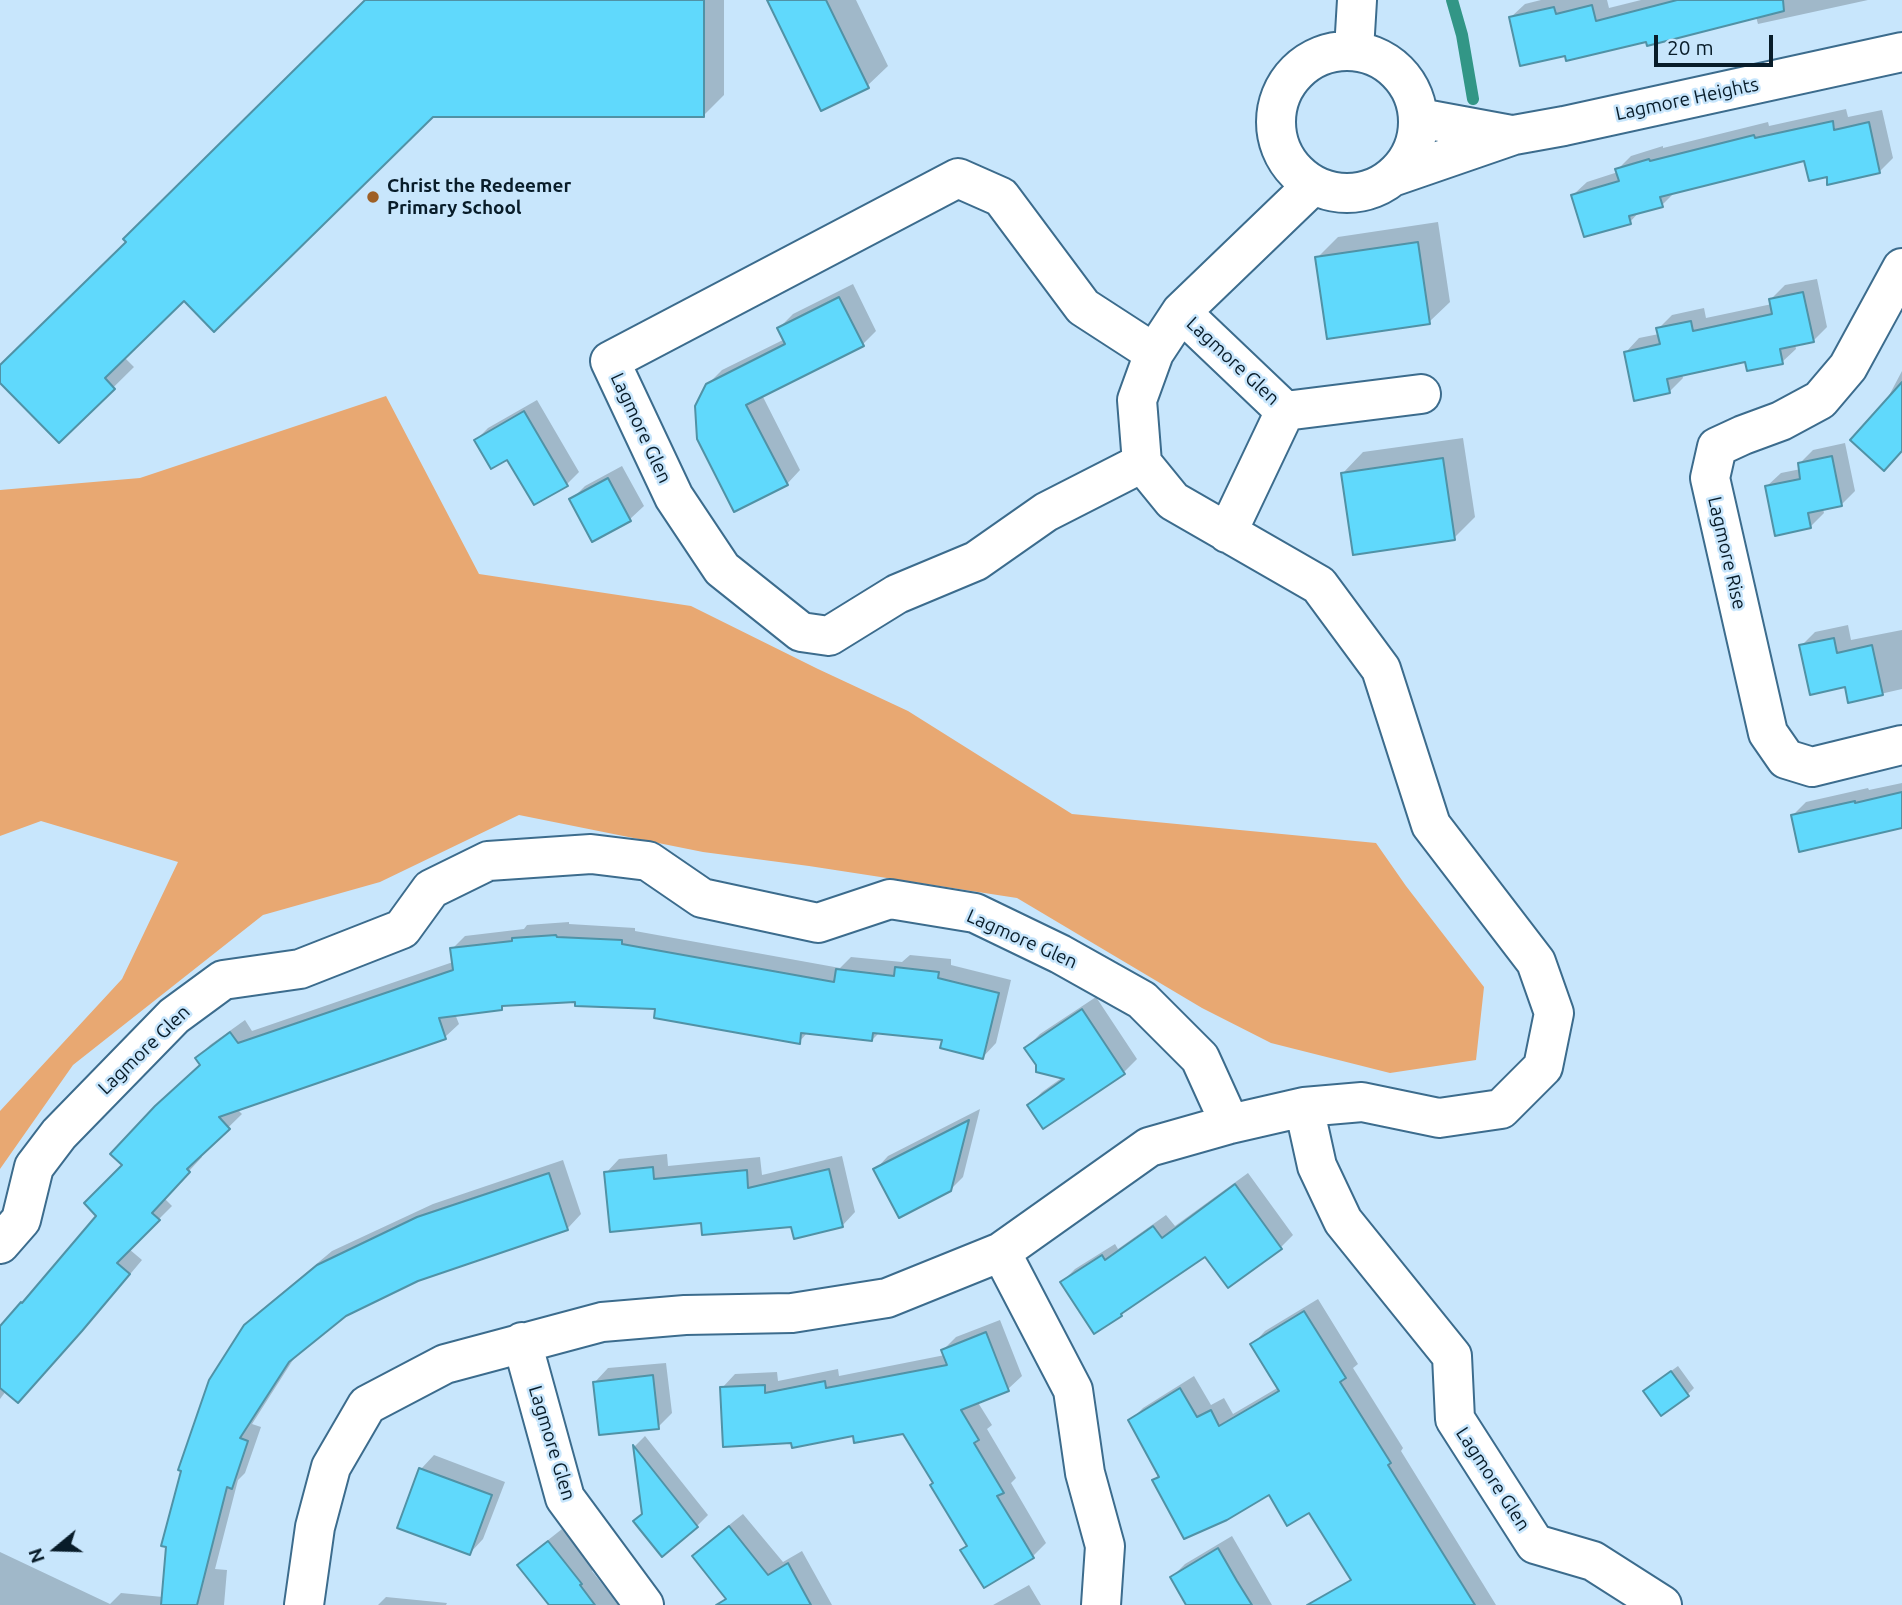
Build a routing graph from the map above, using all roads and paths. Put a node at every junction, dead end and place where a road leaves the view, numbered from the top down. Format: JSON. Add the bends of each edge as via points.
{"nodes":[{"id":1,"x":1357,"y":0,"type":"edge"},
{"id":2,"x":1354,"y":50,"type":"junction"},
{"id":3,"x":1902,"y":52,"type":"edge"},
{"id":4,"x":1419,"y":118,"type":"junction"},
{"id":5,"x":1514,"y":135,"type":"junction"},
{"id":6,"x":1395,"y":176,"type":"junction"},
{"id":7,"x":1313,"y":185,"type":"junction"},
{"id":8,"x":1902,"y":268,"type":"edge"},
{"id":9,"x":1181,"y":312,"type":"junction"},
{"id":10,"x":1154,"y":353,"type":"junction"},
{"id":11,"x":1421,"y":394,"type":"dead end"},
{"id":12,"x":1285,"y":411,"type":"junction"},
{"id":13,"x":1142,"y":463,"type":"junction"},
{"id":14,"x":1227,"y":533,"type":"junction"},
{"id":15,"x":1902,"y":745,"type":"edge"},
{"id":16,"x":1304,"y":1107,"type":"junction"},
{"id":17,"x":1230,"y":1124,"type":"junction"},
{"id":18,"x":0,"y":1244,"type":"edge"},
{"id":19,"x":1001,"y":1252,"type":"junction"},
{"id":20,"x":522,"y":1342,"type":"junction"},
{"id":21,"x":304,"y":1605,"type":"edge"},
{"id":22,"x":644,"y":1605,"type":"edge"},
{"id":23,"x":1101,"y":1605,"type":"edge"},
{"id":24,"x":1662,"y":1605,"type":"edge"}],
"edges":[{"from":1,"to":2,"type":"street"},
{"from":2,"to":4,"type":"street","via":[[1392,65],[1415,98]]},
{"from":2,"to":7,"type":"street","via":[[1330,52],[1307,62],[1289,78],[1278,101],[1275,125],[1280,149],[1293,170]]},
{"from":3,"to":5,"type":"street","name":"Lagmore Heights"},
{"from":4,"to":5,"type":"street","name":"Lagmore Heights"},
{"from":4,"to":6,"type":"street","via":[[1417,138]]},
{"from":5,"to":6,"type":"street","name":"Lagmore Heights"},
{"from":6,"to":7,"type":"street","via":[[1355,193]]},
{"from":7,"to":9,"type":"street"},
{"from":8,"to":15,"type":"street","name":"Lagmore Rise","via":[[1848,367],[1820,400],[1717,447],[1710,478],[1768,733],[1787,759],[1812,766]]},
{"from":9,"to":10,"type":"street"},
{"from":9,"to":12,"type":"street","name":"Lagmore Glen"},
{"from":10,"to":13,"type":"street","via":[[1137,400]]},
{"from":10,"to":13,"type":"street","name":"Lagmore Glen","via":[[1083,307],[1001,197],[958,178],[610,361],[674,497],[722,569],[801,632],[829,636],[897,594],[976,561],[1046,512]]},
{"from":11,"to":12,"type":"street","name":"Lagmore Glen"},
{"from":12,"to":14,"type":"street","name":"Lagmore Glen"},
{"from":13,"to":14,"type":"street","via":[[1173,501]]},
{"from":14,"to":16,"type":"street","via":[[1320,585],[1381,669],[1431,825],[1536,962],[1554,1013],[1544,1067],[1501,1109],[1439,1118],[1362,1102]]},
{"from":16,"to":17,"type":"street"},
{"from":16,"to":24,"type":"street","name":"Lagmore Glen","via":[[1317,1166],[1343,1222],[1452,1356],[1455,1419],[1535,1544],[1593,1561]]},
{"from":17,"to":18,"type":"street","name":"Lagmore Glen","via":[[1200,1058],[1142,1000],[975,913],[890,899],[818,923],[702,898],[648,861],[591,854],[488,861],[431,889],[402,929],[300,969],[223,979],[174,1016],[58,1134],[34,1167],[21,1220]]},
{"from":17,"to":19,"type":"street","via":[[1149,1147]]},
{"from":19,"to":20,"type":"street","via":[[887,1298],[792,1313],[602,1322]]},
{"from":19,"to":23,"type":"street","via":[[1073,1390],[1085,1473],[1105,1546]]},
{"from":20,"to":21,"type":"street","via":[[445,1364],[367,1405],[331,1467],[315,1527]]},
{"from":20,"to":22,"type":"street","name":"Lagmore Glen","via":[[565,1498]]}]}
